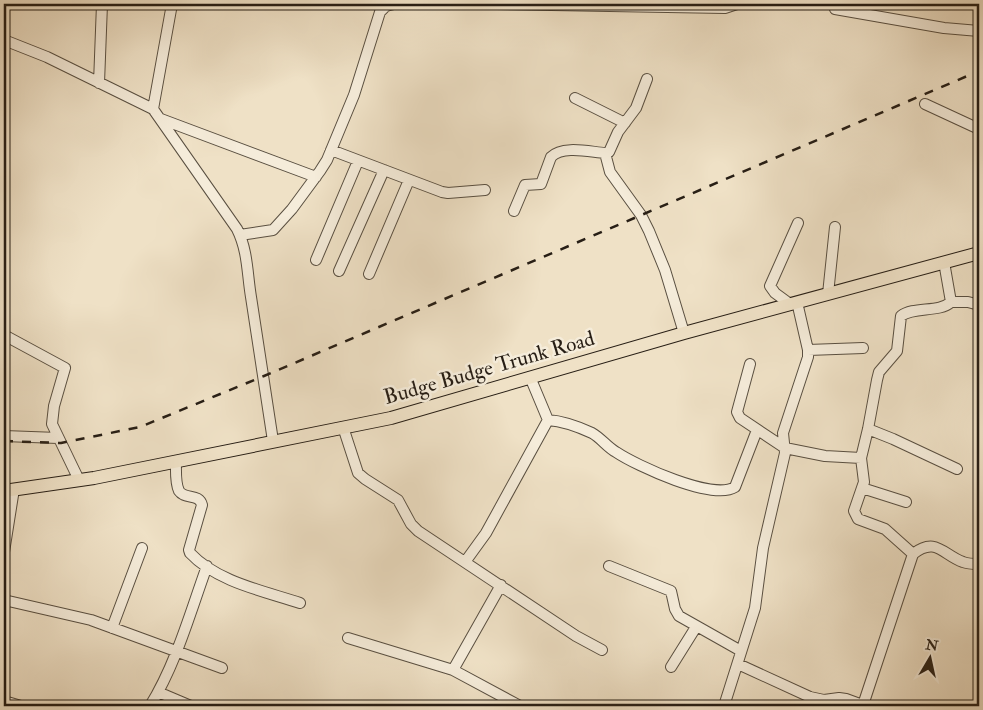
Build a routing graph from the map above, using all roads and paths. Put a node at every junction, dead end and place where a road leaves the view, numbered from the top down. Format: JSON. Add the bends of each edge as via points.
{"nodes":[{"id":1,"x":102,"y":4,"type":"edge"},
{"id":2,"x":172,"y":4,"type":"edge"},
{"id":3,"x":497,"y":4,"type":"edge"},
{"id":4,"x":737,"y":4,"type":"edge"},
{"id":5,"x":388,"y":5,"type":"edge"},
{"id":6,"x":835,"y":9,"type":"dead end"},
{"id":7,"x":979,"y":31,"type":"edge"},
{"id":8,"x":4,"y":40,"type":"edge"},
{"id":9,"x":647,"y":79,"type":"dead end"},
{"id":10,"x":99,"y":83,"type":"junction"},
{"id":11,"x":575,"y":98,"type":"dead end"},
{"id":12,"x":925,"y":104,"type":"dead end"},
{"id":13,"x":153,"y":109,"type":"junction"},
{"id":14,"x":161,"y":119,"type":"junction"},
{"id":15,"x":625,"y":123,"type":"junction"},
{"id":16,"x":979,"y":129,"type":"edge"},
{"id":17,"x":331,"y":150,"type":"junction"},
{"id":18,"x":605,"y":153,"type":"junction"},
{"id":19,"x":358,"y":160,"type":"junction"},
{"id":20,"x":384,"y":170,"type":"junction"},
{"id":21,"x":316,"y":177,"type":"junction"},
{"id":22,"x":409,"y":180,"type":"junction"},
{"id":23,"x":484,"y":190,"type":"dead end"},
{"id":24,"x":514,"y":211,"type":"dead end"},
{"id":25,"x":798,"y":222,"type":"dead end"},
{"id":26,"x":835,"y":227,"type":"dead end"},
{"id":27,"x":240,"y":235,"type":"junction"},
{"id":28,"x":979,"y":253,"type":"edge"},
{"id":29,"x":316,"y":260,"type":"dead end"},
{"id":30,"x":944,"y":262,"type":"junction"},
{"id":31,"x":340,"y":271,"type":"dead end"},
{"id":32,"x":369,"y":274,"type":"dead end"},
{"id":33,"x":828,"y":294,"type":"junction"},
{"id":34,"x":951,"y":302,"type":"junction"},
{"id":35,"x":793,"y":303,"type":"junction"},
{"id":36,"x":979,"y":305,"type":"edge"},
{"id":37,"x":684,"y":333,"type":"junction"},
{"id":38,"x":4,"y":335,"type":"edge"},
{"id":39,"x":863,"y":348,"type":"dead end"},
{"id":40,"x":808,"y":350,"type":"junction"},
{"id":41,"x":750,"y":364,"type":"dead end"},
{"id":42,"x":530,"y":377,"type":"junction"},
{"id":43,"x":548,"y":420,"type":"junction"},
{"id":44,"x":343,"y":427,"type":"junction"},
{"id":45,"x":868,"y":429,"type":"junction"},
{"id":46,"x":757,"y":430,"type":"junction"},
{"id":47,"x":4,"y":436,"type":"edge"},
{"id":48,"x":58,"y":438,"type":"junction"},
{"id":49,"x":273,"y":441,"type":"junction"},
{"id":50,"x":785,"y":448,"type":"junction"},
{"id":51,"x":861,"y":458,"type":"junction"},
{"id":52,"x":176,"y":461,"type":"junction"},
{"id":53,"x":957,"y":468,"type":"dead end"},
{"id":54,"x":79,"y":480,"type":"junction"},
{"id":55,"x":862,"y":488,"type":"junction"},
{"id":56,"x":9,"y":490,"type":"edge"},
{"id":57,"x":906,"y":502,"type":"dead end"},
{"id":58,"x":142,"y":548,"type":"dead end"},
{"id":59,"x":4,"y":552,"type":"edge"},
{"id":60,"x":913,"y":554,"type":"junction"},
{"id":61,"x":465,"y":562,"type":"junction"},
{"id":62,"x":979,"y":564,"type":"edge"},
{"id":63,"x":206,"y":566,"type":"junction"},
{"id":64,"x":609,"y":566,"type":"dead end"},
{"id":65,"x":501,"y":585,"type":"junction"},
{"id":66,"x":4,"y":600,"type":"edge"},
{"id":67,"x":300,"y":603,"type":"dead end"},
{"id":68,"x":696,"y":627,"type":"junction"},
{"id":69,"x":112,"y":628,"type":"junction"},
{"id":70,"x":348,"y":638,"type":"dead end"},
{"id":71,"x":602,"y":650,"type":"dead end"},
{"id":72,"x":742,"y":651,"type":"junction"},
{"id":73,"x":176,"y":652,"type":"junction"},
{"id":74,"x":738,"y":664,"type":"junction"},
{"id":75,"x":672,"y":667,"type":"dead end"},
{"id":76,"x":222,"y":668,"type":"dead end"},
{"id":77,"x":453,"y":670,"type":"junction"},
{"id":78,"x":158,"y":692,"type":"junction"},
{"id":79,"x":4,"y":701,"type":"edge"},
{"id":80,"x":21,"y":706,"type":"edge"},
{"id":81,"x":150,"y":706,"type":"edge"},
{"id":82,"x":191,"y":706,"type":"edge"},
{"id":83,"x":520,"y":706,"type":"edge"},
{"id":84,"x":724,"y":706,"type":"edge"},
{"id":85,"x":864,"y":706,"type":"edge"}],
"edges":[{"from":1,"to":10,"type":"street"},
{"from":2,"to":13,"type":"street"},
{"from":3,"to":4,"type":"street","via":[[725,8]]},
{"from":5,"to":17,"type":"street","via":[[377,19],[354,95]]},
{"from":6,"to":7,"type":"street"},
{"from":8,"to":10,"type":"street"},
{"from":9,"to":15,"type":"street","via":[[636,108]]},
{"from":10,"to":13,"type":"street"},
{"from":11,"to":15,"type":"street"},
{"from":12,"to":16,"type":"street"},
{"from":13,"to":14,"type":"street"},
{"from":14,"to":21,"type":"street"},
{"from":14,"to":27,"type":"street"},
{"from":15,"to":18,"type":"street","via":[[613,148]]},
{"from":17,"to":19,"type":"street"},
{"from":17,"to":21,"type":"street"},
{"from":18,"to":24,"type":"street","via":[[569,150],[553,154],[541,184],[525,185]]},
{"from":18,"to":37,"type":"street","via":[[610,172],[650,231]]},
{"from":19,"to":20,"type":"street"},
{"from":19,"to":29,"type":"street"},
{"from":20,"to":22,"type":"street"},
{"from":20,"to":31,"type":"street"},
{"from":21,"to":27,"type":"street","via":[[273,230]]},
{"from":22,"to":23,"type":"street","via":[[448,194]]},
{"from":22,"to":32,"type":"street"},
{"from":25,"to":35,"type":"street","via":[[770,286],[775,293]]},
{"from":26,"to":33,"type":"street"},
{"from":27,"to":49,"type":"street","via":[[247,258]]},
{"from":28,"to":30,"type":"main road","name":"Budge Budge Trunk Road"},
{"from":30,"to":33,"type":"main road","name":"Budge Budge Trunk Road"},
{"from":30,"to":34,"type":"street"},
{"from":33,"to":35,"type":"main road","name":"Budge Budge Trunk Road"},
{"from":34,"to":36,"type":"street"},
{"from":34,"to":45,"type":"street","via":[[901,316],[897,351],[879,372]]},
{"from":35,"to":37,"type":"main road","name":"Budge Budge Trunk Road"},
{"from":35,"to":40,"type":"street"},
{"from":37,"to":42,"type":"main road","name":"Budge Budge Trunk Road"},
{"from":38,"to":48,"type":"street","via":[[65,368],[52,418]]},
{"from":39,"to":40,"type":"street"},
{"from":40,"to":50,"type":"street","via":[[783,433]]},
{"from":41,"to":46,"type":"street","via":[[737,412]]},
{"from":42,"to":43,"type":"street"},
{"from":42,"to":44,"type":"main road","name":"Budge Budge Trunk Road","via":[[391,418]]},
{"from":43,"to":46,"type":"street","via":[[591,433],[629,460],[675,480],[699,488],[725,490],[735,487]]},
{"from":43,"to":61,"type":"street","via":[[486,533]]},
{"from":44,"to":49,"type":"main road","name":"Budge Budge Trunk Road"},
{"from":44,"to":61,"type":"street","via":[[358,473],[398,500],[418,531]]},
{"from":45,"to":51,"type":"street"},
{"from":45,"to":53,"type":"street"},
{"from":46,"to":50,"type":"street"},
{"from":47,"to":48,"type":"street"},
{"from":48,"to":54,"type":"street"},
{"from":49,"to":52,"type":"main road","name":"Budge Budge Trunk Road"},
{"from":50,"to":51,"type":"street","via":[[825,456]]},
{"from":50,"to":72,"type":"street","via":[[763,548],[757,600]]},
{"from":51,"to":55,"type":"street"},
{"from":52,"to":54,"type":"main road","name":"Budge Budge Trunk Road"},
{"from":52,"to":63,"type":"street","via":[[178,489],[184,495],[201,500],[190,553]]},
{"from":54,"to":56,"type":"main road","name":"Budge Budge Trunk Road"},
{"from":55,"to":57,"type":"street"},
{"from":55,"to":60,"type":"street","via":[[854,511],[858,519],[885,529]]},
{"from":56,"to":59,"type":"street"},
{"from":58,"to":69,"type":"street"},
{"from":60,"to":62,"type":"street","via":[[927,546],[938,547],[962,562]]},
{"from":60,"to":85,"type":"street"},
{"from":61,"to":65,"type":"street"},
{"from":63,"to":67,"type":"street","via":[[236,582]]},
{"from":63,"to":73,"type":"street"},
{"from":64,"to":68,"type":"street","via":[[671,591],[676,613]]},
{"from":65,"to":71,"type":"street"},
{"from":65,"to":77,"type":"street"},
{"from":66,"to":69,"type":"street"},
{"from":68,"to":72,"type":"street"},
{"from":68,"to":75,"type":"street"},
{"from":69,"to":73,"type":"street"},
{"from":70,"to":77,"type":"street"},
{"from":72,"to":74,"type":"street"},
{"from":73,"to":76,"type":"street"},
{"from":73,"to":78,"type":"street"},
{"from":74,"to":84,"type":"street"},
{"from":74,"to":85,"type":"street","via":[[810,697],[852,700]]},
{"from":77,"to":83,"type":"street"},
{"from":78,"to":81,"type":"street"},
{"from":78,"to":82,"type":"street"},
{"from":79,"to":80,"type":"street"}]}
